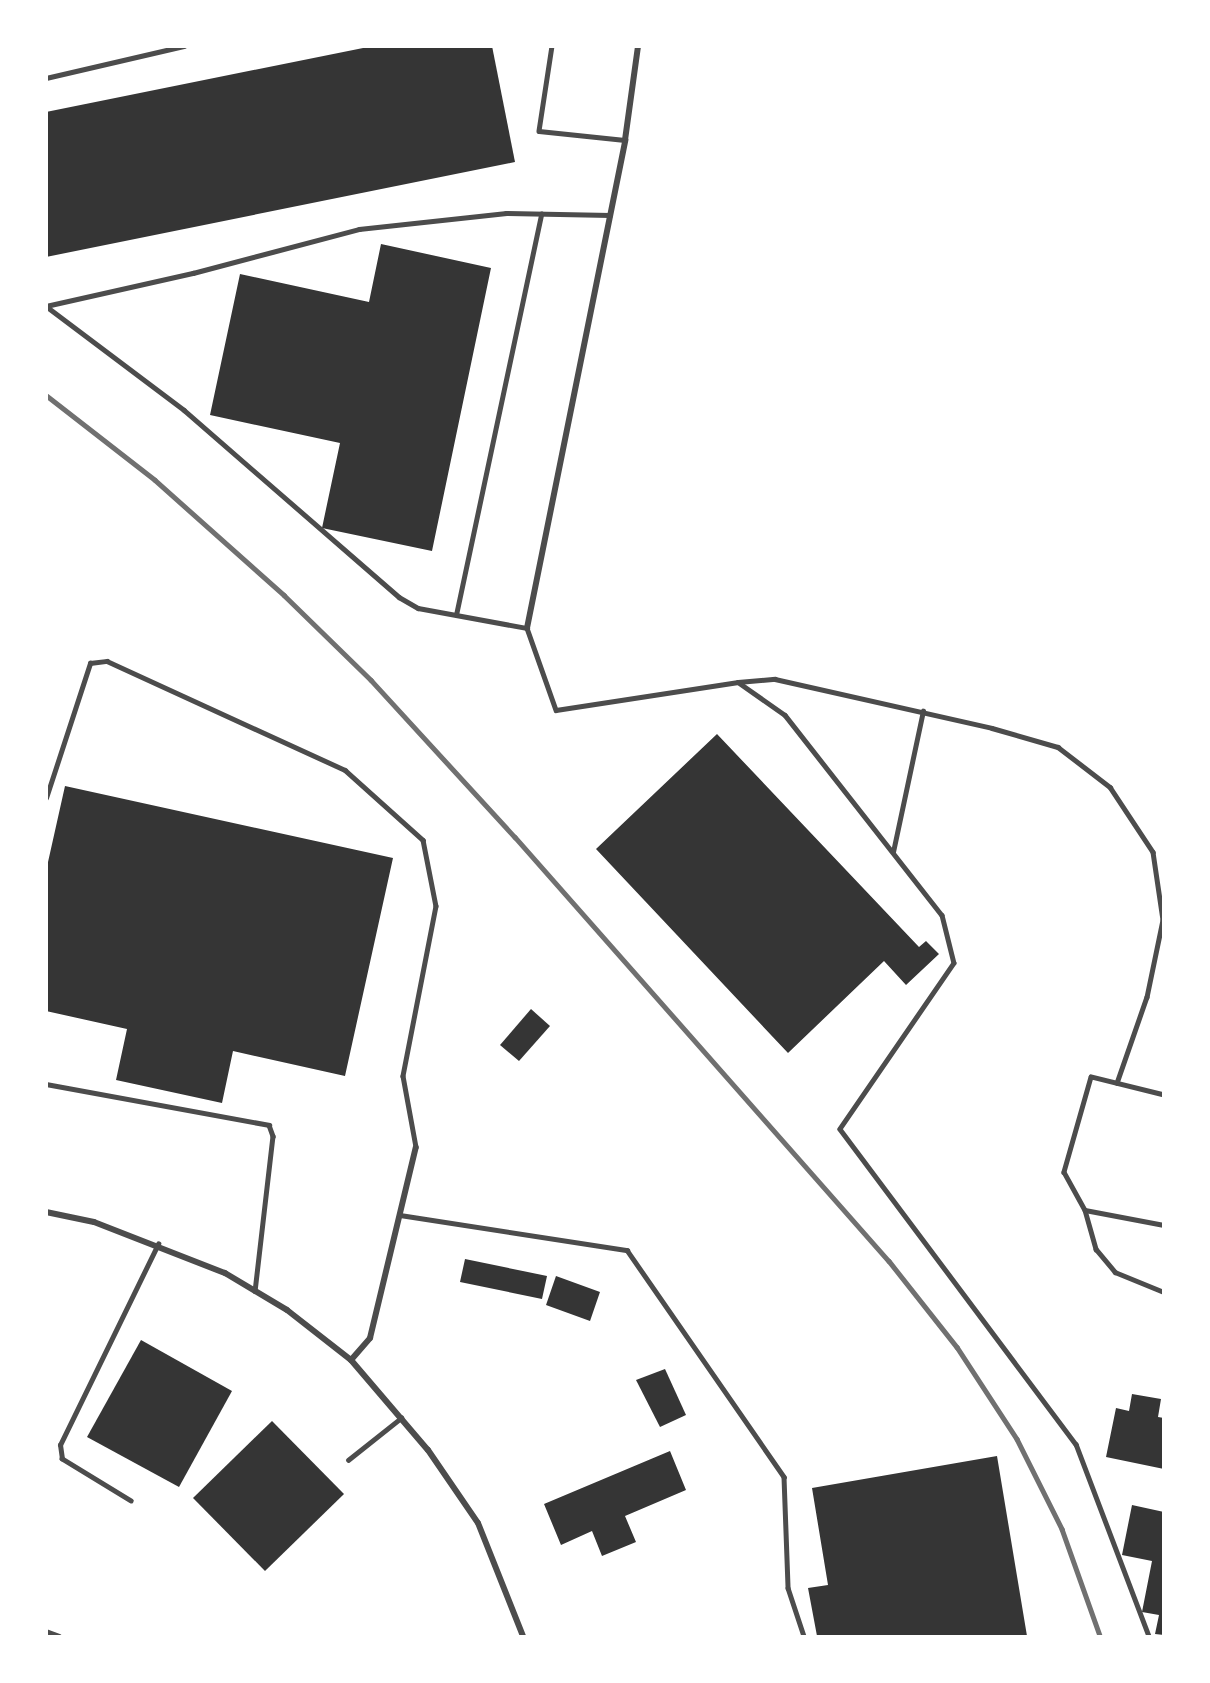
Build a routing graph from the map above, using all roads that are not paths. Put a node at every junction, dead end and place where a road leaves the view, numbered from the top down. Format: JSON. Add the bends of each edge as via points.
{"nodes":[{"id":1,"x":184,"y":46,"type":"edge"},
{"id":2,"x":552,"y":46,"type":"edge"},
{"id":3,"x":638,"y":46,"type":"edge"},
{"id":4,"x":46,"y":78,"type":"edge"},
{"id":5,"x":625,"y":140,"type":"junction"},
{"id":6,"x":541,"y":214,"type":"junction"},
{"id":7,"x":610,"y":215,"type":"junction"},
{"id":8,"x":46,"y":306,"type":"edge"},
{"id":9,"x":456,"y":615,"type":"junction"},
{"id":10,"x":527,"y":628,"type":"junction"},
{"id":11,"x":738,"y":682,"type":"junction"},
{"id":12,"x":923,"y":711,"type":"junction"},
{"id":13,"x":46,"y":798,"type":"edge"},
{"id":14,"x":893,"y":852,"type":"junction"},
{"id":15,"x":1116,"y":1083,"type":"junction"},
{"id":16,"x":46,"y":1084,"type":"edge"},
{"id":17,"x":1164,"y":1095,"type":"edge"},
{"id":18,"x":416,"y":1147,"type":"joint"},
{"id":19,"x":1085,"y":1210,"type":"junction"},
{"id":20,"x":46,"y":1212,"type":"edge"},
{"id":21,"x":400,"y":1215,"type":"junction"},
{"id":22,"x":1164,"y":1225,"type":"edge"},
{"id":23,"x":158,"y":1245,"type":"junction"},
{"id":24,"x":255,"y":1291,"type":"junction"},
{"id":25,"x":1164,"y":1292,"type":"edge"},
{"id":26,"x":351,"y":1360,"type":"junction"},
{"id":27,"x":401,"y":1418,"type":"junction"},
{"id":28,"x":348,"y":1460,"type":"dead end"},
{"id":29,"x":131,"y":1501,"type":"dead end"},
{"id":30,"x":46,"y":1630,"type":"edge"},
{"id":31,"x":60,"y":1636,"type":"edge"},
{"id":32,"x":523,"y":1636,"type":"edge"},
{"id":33,"x":804,"y":1636,"type":"edge"},
{"id":34,"x":1149,"y":1636,"type":"edge"}],
"edges":[{"from":1,"to":4,"type":"lane"},
{"from":2,"to":5,"type":"lane","via":[[539,130]]},
{"from":3,"to":5,"type":"street"},
{"from":5,"to":7,"type":"street"},
{"from":6,"to":7,"type":"lane"},
{"from":6,"to":8,"type":"lane","via":[[506,213],[359,229],[193,273]]},
{"from":6,"to":9,"type":"lane"},
{"from":7,"to":10,"type":"street"},
{"from":8,"to":9,"type":"lane","via":[[184,410],[399,597],[418,608]]},
{"from":9,"to":10,"type":"lane"},
{"from":10,"to":11,"type":"lane","via":[[556,710]]},
{"from":11,"to":12,"type":"lane","via":[[775,679]]},
{"from":11,"to":14,"type":"lane","via":[[785,716]]},
{"from":12,"to":14,"type":"lane"},
{"from":12,"to":15,"type":"lane","via":[[1058,747],[1110,787],[1153,852],[1163,920],[1147,997]]},
{"from":13,"to":18,"type":"lane","via":[[90,663],[107,661],[345,770],[423,840],[436,906],[403,1076]]},
{"from":14,"to":34,"type":"lane","via":[[942,915],[954,963],[840,1129],[1076,1444]]},
{"from":15,"to":17,"type":"lane"},
{"from":15,"to":19,"type":"lane","via":[[1091,1077],[1064,1172]]},
{"from":16,"to":24,"type":"lane","via":[[269,1125],[273,1136]]},
{"from":18,"to":21,"type":"street"},
{"from":19,"to":22,"type":"lane"},
{"from":19,"to":25,"type":"lane","via":[[1096,1249],[1115,1272]]},
{"from":20,"to":23,"type":"street","via":[[94,1222]]},
{"from":21,"to":26,"type":"street","via":[[370,1338]]},
{"from":21,"to":33,"type":"lane","via":[[627,1250],[784,1477],[788,1588]]},
{"from":23,"to":24,"type":"street","via":[[225,1273]]},
{"from":23,"to":29,"type":"lane","via":[[60,1445],[62,1459]]},
{"from":24,"to":26,"type":"street","via":[[287,1310]]},
{"from":26,"to":27,"type":"street"},
{"from":27,"to":28,"type":"lane"},
{"from":27,"to":32,"type":"street","via":[[478,1523]]},
{"from":30,"to":31,"type":"lane"}]}
